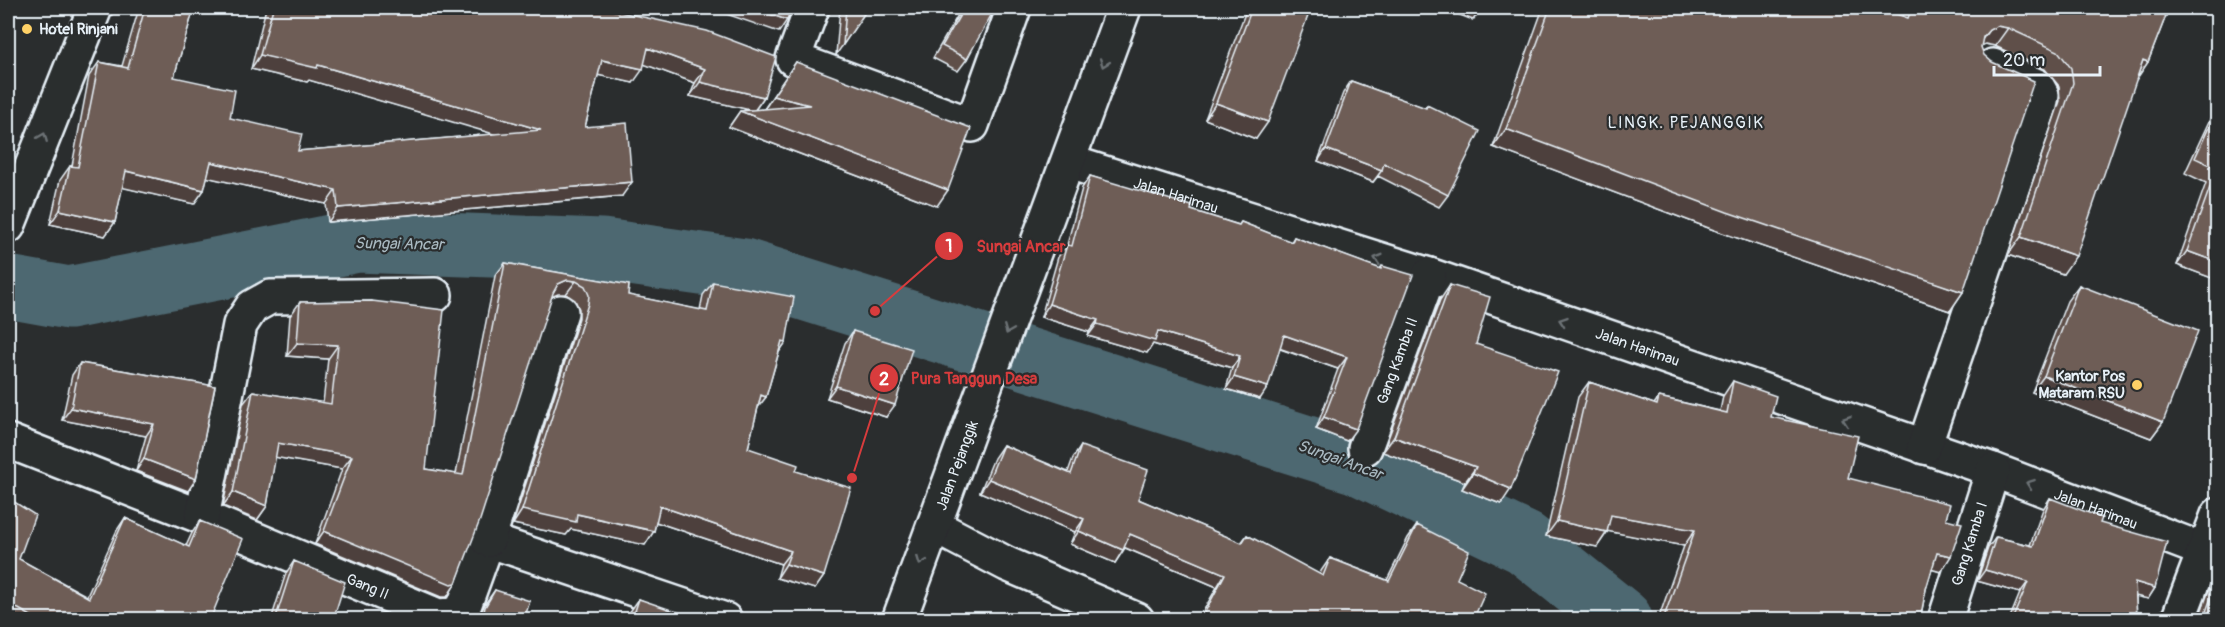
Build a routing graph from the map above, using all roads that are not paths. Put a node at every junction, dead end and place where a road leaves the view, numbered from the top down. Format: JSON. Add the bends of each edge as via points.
{"nodes":[{"id":1,"x":95,"y":8,"type":"edge"},
{"id":2,"x":812,"y":8,"type":"edge"},
{"id":3,"x":1014,"y":8,"type":"edge"},
{"id":4,"x":1124,"y":8,"type":"edge"},
{"id":5,"x":1987,"y":63,"type":"edge"},
{"id":6,"x":1069,"y":162,"type":"junction"},
{"id":7,"x":8,"y":226,"type":"edge"},
{"id":8,"x":1429,"y":275,"type":"junction"},
{"id":9,"x":435,"y":295,"type":"dead end"},
{"id":10,"x":561,"y":312,"type":"dead end"},
{"id":11,"x":8,"y":441,"type":"edge"},
{"id":12,"x":1924,"y":447,"type":"junction"},
{"id":13,"x":1365,"y":448,"type":"dead end"},
{"id":14,"x":1993,"y":471,"type":"junction"},
{"id":15,"x":2217,"y":515,"type":"edge"},
{"id":16,"x":201,"y":517,"type":"junction"},
{"id":17,"x":934,"y":526,"type":"junction"},
{"id":18,"x":488,"y":540,"type":"junction"},
{"id":19,"x":2203,"y":550,"type":"junction"},
{"id":20,"x":724,"y":620,"type":"edge"},
{"id":21,"x":899,"y":620,"type":"edge"},
{"id":22,"x":1137,"y":620,"type":"edge"},
{"id":23,"x":1945,"y":620,"type":"edge"},
{"id":24,"x":2178,"y":620,"type":"edge"}],
"edges":[{"from":7,"to":1,"type":"street","one_way":true},
{"from":2,"to":3,"type":"street","via":[[793,59],[972,125]]},
{"from":4,"to":6,"type":"street","name":"Jalan Pejanggik","one_way":true},
{"from":5,"to":12,"type":"street","via":[[2037,86],[2042,95]]},
{"from":8,"to":6,"type":"street","name":"Jalan Harimau","one_way":true},
{"from":6,"to":17,"type":"street","name":"Jalan Pejanggik","one_way":true},
{"from":12,"to":8,"type":"street","name":"Jalan Harimau","one_way":true},
{"from":8,"to":13,"type":"street","name":"Gang Kamba II"},
{"from":9,"to":16,"type":"street","via":[[270,297],[252,307],[240,325]]},
{"from":10,"to":18,"type":"street"},
{"from":11,"to":16,"type":"street","name":"Gang II"},
{"from":12,"to":14,"type":"street","name":"Jalan Harimau"},
{"from":19,"to":14,"type":"street","name":"Jalan Harimau","one_way":true},
{"from":14,"to":23,"type":"street","name":"Gang Kamba I"},
{"from":15,"to":19,"type":"street"},
{"from":16,"to":18,"type":"street","name":"Gang II","via":[[438,616],[463,609]]},
{"from":17,"to":21,"type":"street","name":"Jalan Pejanggik","one_way":true},
{"from":17,"to":22,"type":"street","via":[[1007,564]]},
{"from":18,"to":20,"type":"street"},
{"from":19,"to":24,"type":"street"}]}
